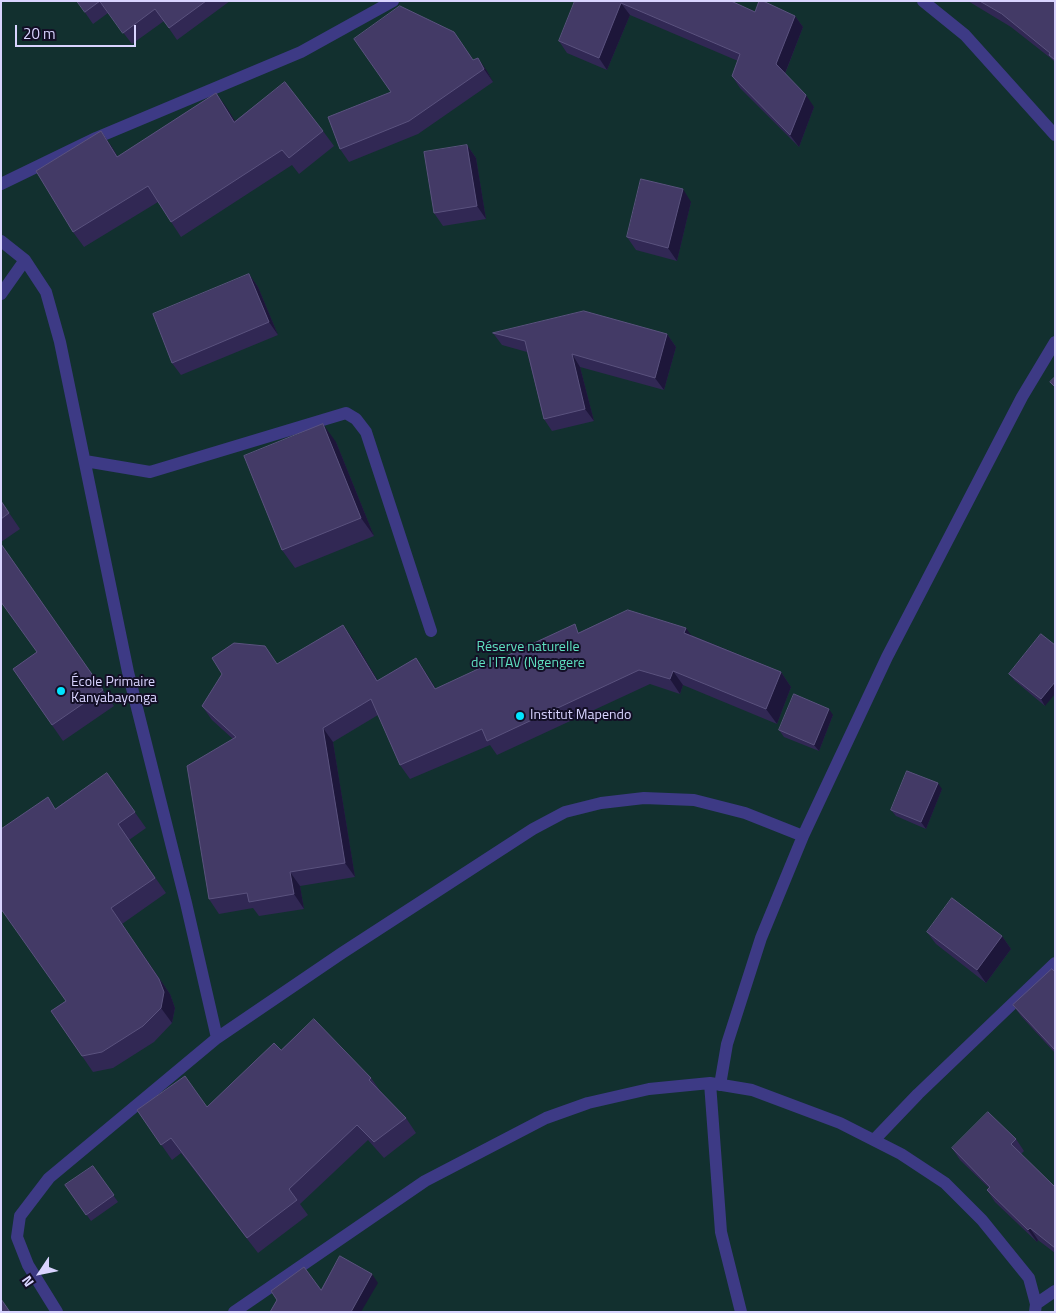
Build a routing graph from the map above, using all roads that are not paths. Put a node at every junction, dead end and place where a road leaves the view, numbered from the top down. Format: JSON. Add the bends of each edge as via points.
{"nodes":[{"id":1,"x":393,"y":1,"type":"edge"},
{"id":2,"x":924,"y":1,"type":"edge"},
{"id":3,"x":1055,"y":136,"type":"edge"},
{"id":4,"x":1,"y":184,"type":"edge"},
{"id":5,"x":1,"y":241,"type":"edge"},
{"id":6,"x":24,"y":260,"type":"junction"},
{"id":7,"x":1,"y":294,"type":"edge"},
{"id":8,"x":1055,"y":342,"type":"edge"},
{"id":9,"x":85,"y":461,"type":"junction"},
{"id":10,"x":431,"y":630,"type":"dead end"},
{"id":11,"x":803,"y":836,"type":"junction"},
{"id":12,"x":1055,"y":963,"type":"edge"},
{"id":13,"x":217,"y":1038,"type":"junction"},
{"id":14,"x":715,"y":1084,"type":"junction"},
{"id":15,"x":874,"y":1140,"type":"junction"},
{"id":16,"x":1055,"y":1291,"type":"edge"},
{"id":17,"x":1035,"y":1308,"type":"edge"},
{"id":18,"x":58,"y":1312,"type":"edge"},
{"id":19,"x":234,"y":1312,"type":"edge"},
{"id":20,"x":741,"y":1312,"type":"edge"}],
"edges":[{"from":1,"to":4,"type":"street","via":[[301,52],[96,138]]},
{"from":2,"to":3,"type":"street","via":[[965,36]]},
{"from":5,"to":6,"type":"street"},
{"from":6,"to":7,"type":"street"},
{"from":6,"to":9,"type":"street","via":[[46,292]]},
{"from":8,"to":11,"type":"street","via":[[1022,397],[891,649]]},
{"from":9,"to":10,"type":"street","via":[[150,472],[346,413],[356,418],[366,432]]},
{"from":9,"to":13,"type":"street","via":[[128,672]]},
{"from":11,"to":13,"type":"street","via":[[745,813],[694,800],[644,798],[601,803],[565,812],[533,829],[342,953]]},
{"from":11,"to":14,"type":"street","via":[[761,938]]},
{"from":12,"to":15,"type":"street"},
{"from":13,"to":18,"type":"street","via":[[49,1178],[20,1216],[17,1237],[22,1251]]},
{"from":14,"to":15,"type":"street","via":[[752,1090],[840,1123]]},
{"from":14,"to":19,"type":"street","via":[[650,1089],[588,1103],[546,1118],[425,1180]]},
{"from":14,"to":20,"type":"street","via":[[721,1232]]},
{"from":15,"to":17,"type":"street","via":[[945,1183],[982,1220],[1029,1278]]},
{"from":16,"to":17,"type":"street"}]}
